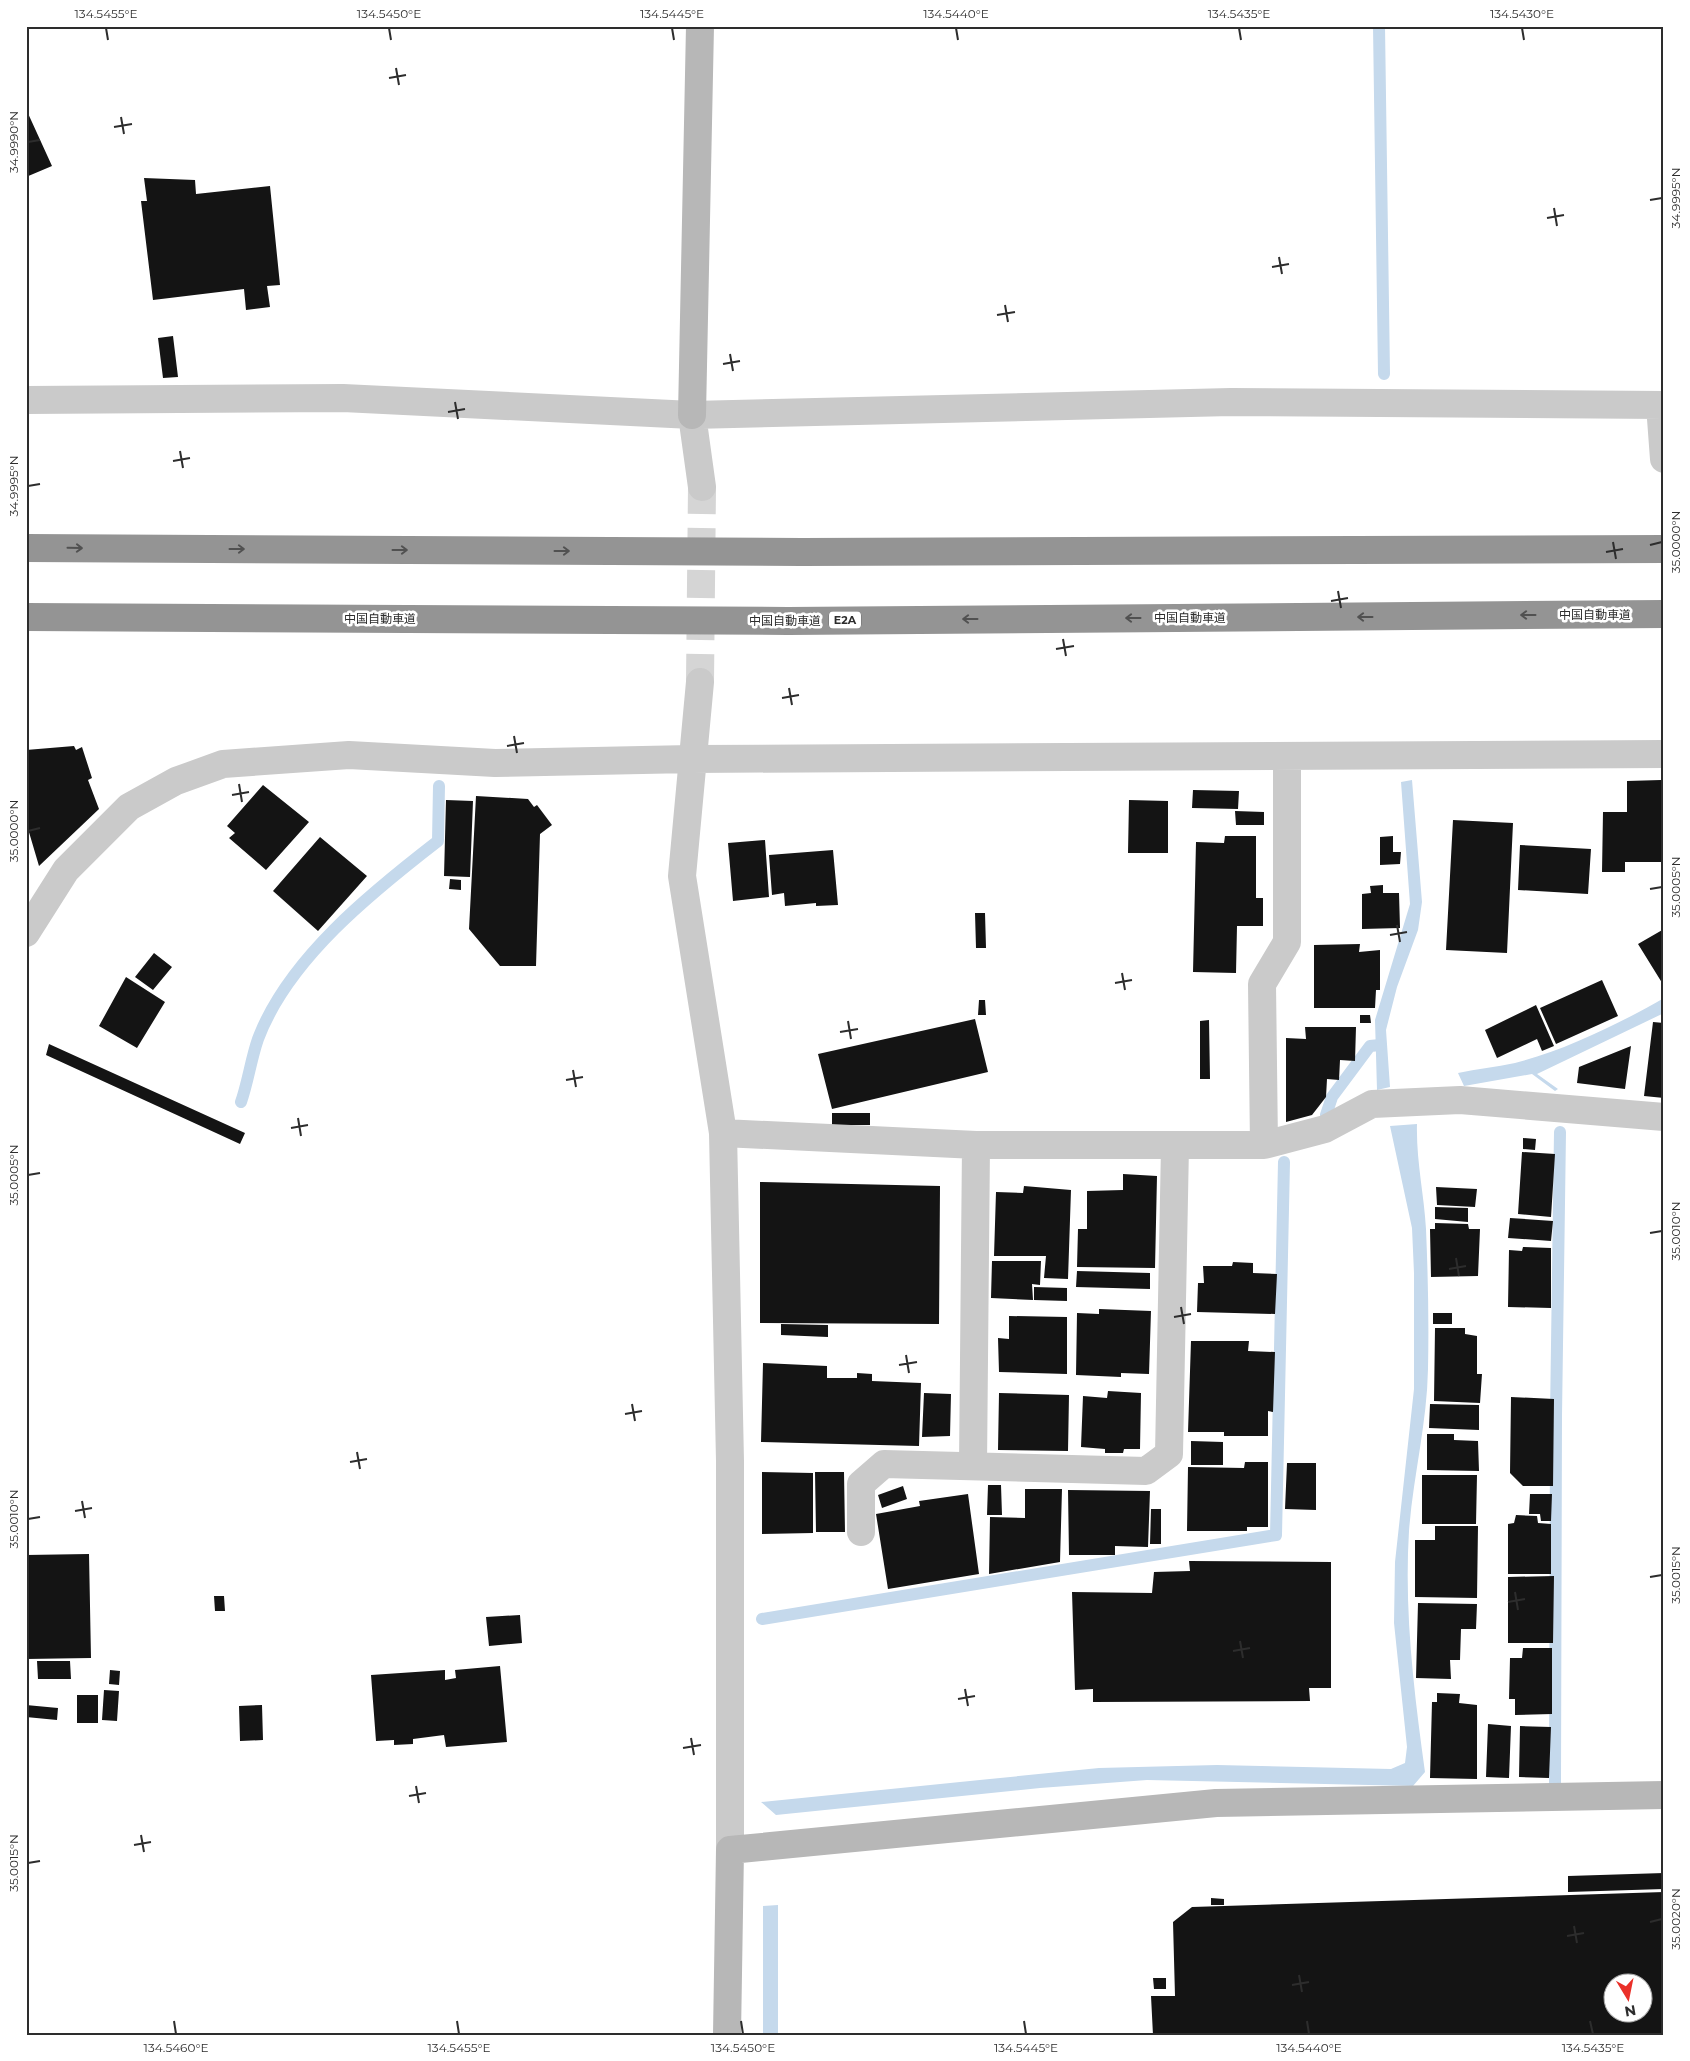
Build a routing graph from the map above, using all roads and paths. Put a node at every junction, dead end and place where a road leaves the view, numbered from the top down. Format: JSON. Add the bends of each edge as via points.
{"nodes":[{"id":1,"x":700,"y":26,"type":"edge"},
{"id":2,"x":26,"y":400,"type":"edge"},
{"id":3,"x":1662,"y":405,"type":"edge"},
{"id":4,"x":692,"y":415,"type":"junction"},
{"id":5,"x":1664,"y":459,"type":"edge"},
{"id":6,"x":702,"y":487,"type":"tunnel mouth"},
{"id":7,"x":26,"y":548,"type":"edge"},
{"id":8,"x":1664,"y":549,"type":"edge"},
{"id":9,"x":1664,"y":614,"type":"edge"},
{"id":10,"x":26,"y":616,"type":"edge"},
{"id":11,"x":700,"y":682,"type":"tunnel mouth"},
{"id":12,"x":1664,"y":754,"type":"edge"},
{"id":13,"x":1287,"y":756,"type":"junction"},
{"id":14,"x":691,"y":759,"type":"junction"},
{"id":15,"x":26,"y":933,"type":"edge"},
{"id":16,"x":1664,"y":1117,"type":"edge"},
{"id":17,"x":723,"y":1133,"type":"junction"},
{"id":18,"x":976,"y":1145,"type":"junction"},
{"id":19,"x":1264,"y":1145,"type":"junction"},
{"id":20,"x":1175,"y":1146,"type":"junction"},
{"id":21,"x":974,"y":1466,"type":"junction"},
{"id":22,"x":861,"y":1532,"type":"dead end"},
{"id":23,"x":1664,"y":1795,"type":"edge"},
{"id":24,"x":730,"y":1850,"type":"junction"},
{"id":25,"x":727,"y":2035,"type":"edge"}],
"edges":[{"from":1,"to":4,"type":"street"},
{"from":2,"to":4,"type":"street","via":[[343,398]]},
{"from":3,"to":4,"type":"street","via":[[1231,402]]},
{"from":3,"to":5,"type":"street"},
{"from":4,"to":6,"type":"street"},
{"from":7,"to":8,"type":"highway","one_way":true,"via":[[802,552]]},
{"from":9,"to":10,"type":"highway","name":"中国自動車道","number":"E2A","one_way":true,"via":[[788,621]]},
{"from":11,"to":14,"type":"street"},
{"from":12,"to":13,"type":"street"},
{"from":13,"to":14,"type":"street"},
{"from":13,"to":19,"type":"street","via":[[1287,942],[1262,984]]},
{"from":14,"to":15,"type":"street","via":[[495,763],[348,755],[223,764],[176,781],[129,807],[66,870]]},
{"from":14,"to":17,"type":"street","via":[[682,876]]},
{"from":16,"to":19,"type":"street","via":[[1460,1100],[1372,1104],[1325,1128]]},
{"from":17,"to":18,"type":"street"},
{"from":17,"to":24,"type":"street","via":[[730,1461]]},
{"from":18,"to":20,"type":"street"},
{"from":18,"to":21,"type":"street"},
{"from":19,"to":20,"type":"street"},
{"from":20,"to":21,"type":"street","via":[[1169,1454],[1146,1471]]},
{"from":21,"to":22,"type":"street","via":[[884,1464],[860,1484]]},
{"from":23,"to":24,"type":"street","via":[[1216,1803]]},
{"from":24,"to":25,"type":"street"}]}
